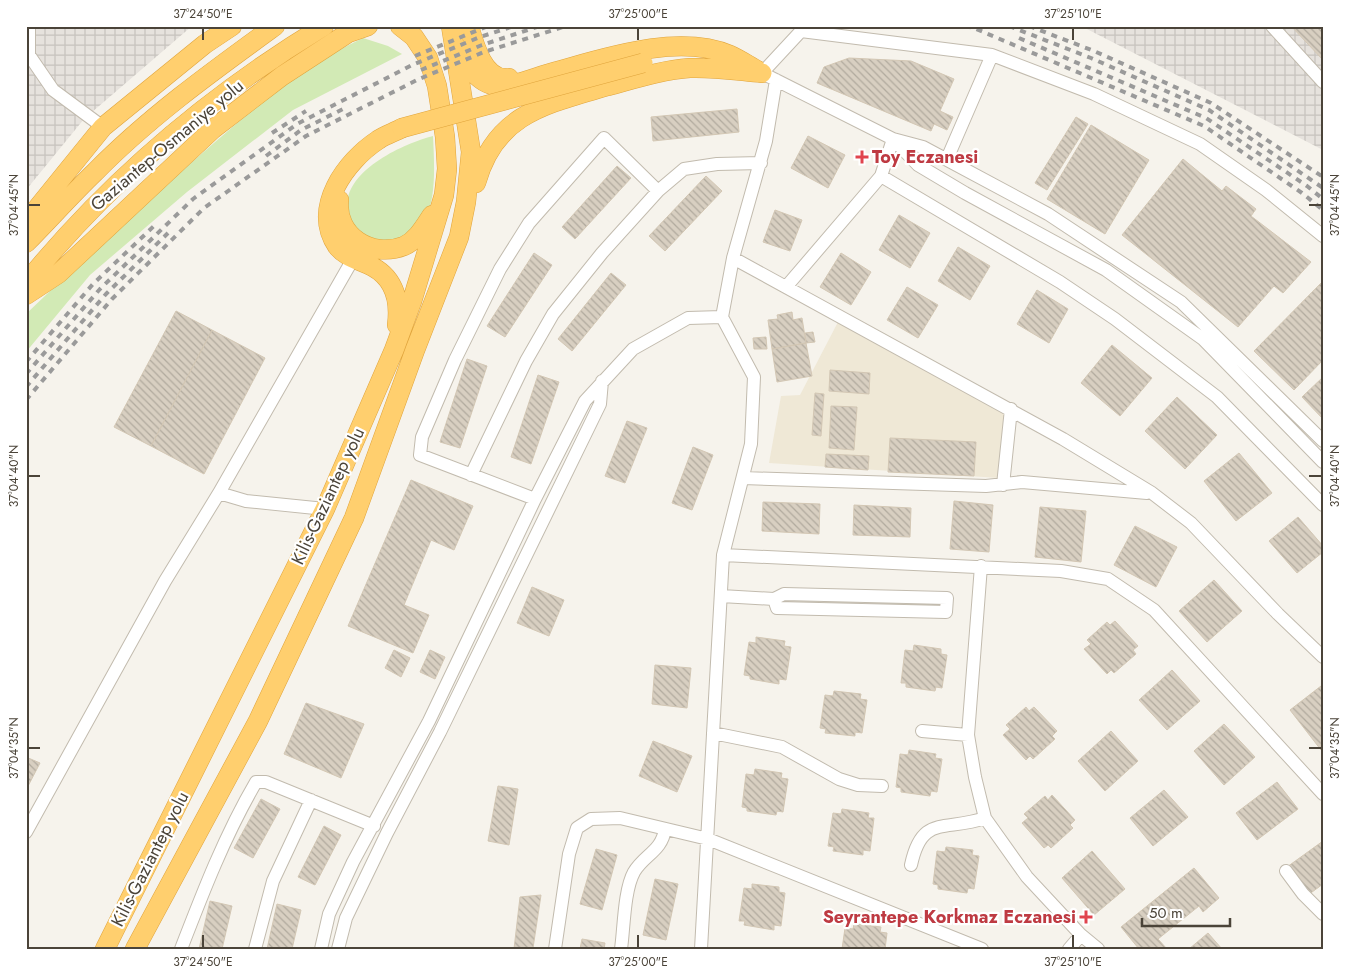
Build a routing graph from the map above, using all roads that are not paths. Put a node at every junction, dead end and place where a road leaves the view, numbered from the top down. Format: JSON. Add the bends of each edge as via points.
{"nodes":[{"id":1,"x":29,"y":26,"type":"edge"},
{"id":2,"x":275,"y":26,"type":"edge"},
{"id":3,"x":324,"y":26,"type":"edge"},
{"id":4,"x":368,"y":26,"type":"edge"},
{"id":5,"x":400,"y":26,"type":"edge"},
{"id":6,"x":469,"y":26,"type":"edge"},
{"id":7,"x":1272,"y":26,"type":"edge"},
{"id":8,"x":229,"y":28,"type":"edge"},
{"id":9,"x":451,"y":32,"type":"edge"},
{"id":10,"x":28,"y":55,"type":"edge"},
{"id":11,"x":992,"y":55,"type":"junction"},
{"id":12,"x":574,"y":66,"type":"junction"},
{"id":13,"x":769,"y":76,"type":"junction"},
{"id":14,"x":1323,"y":82,"type":"edge"},
{"id":15,"x":103,"y":127,"type":"junction"},
{"id":16,"x":893,"y":139,"type":"junction"},
{"id":17,"x":947,"y":159,"type":"junction"},
{"id":18,"x":761,"y":162,"type":"junction"},
{"id":19,"x":881,"y":176,"type":"junction"},
{"id":20,"x":341,"y":179,"type":"junction"},
{"id":21,"x":658,"y":191,"type":"junction"},
{"id":22,"x":444,"y":195,"type":"junction"},
{"id":23,"x":26,"y":222,"type":"edge"},
{"id":24,"x":1323,"y":236,"type":"edge"},
{"id":25,"x":460,"y":237,"type":"junction"},
{"id":26,"x":26,"y":244,"type":"edge"},
{"id":27,"x":733,"y":258,"type":"junction"},
{"id":28,"x":353,"y":259,"type":"junction"},
{"id":29,"x":26,"y":283,"type":"edge"},
{"id":30,"x":786,"y":287,"type":"junction"},
{"id":31,"x":26,"y":295,"type":"edge"},
{"id":32,"x":722,"y":317,"type":"junction"},
{"id":33,"x":394,"y":350,"type":"junction"},
{"id":34,"x":602,"y":381,"type":"junction"},
{"id":35,"x":1011,"y":409,"type":"junction"},
{"id":36,"x":1323,"y":441,"type":"edge"},
{"id":37,"x":1323,"y":462,"type":"edge"},
{"id":38,"x":472,"y":475,"type":"junction"},
{"id":39,"x":743,"y":478,"type":"junction"},
{"id":40,"x":1004,"y":485,"type":"junction"},
{"id":41,"x":219,"y":493,"type":"junction"},
{"id":42,"x":1152,"y":493,"type":"junction"},
{"id":43,"x":535,"y":499,"type":"junction"},
{"id":44,"x":1323,"y":505,"type":"edge"},
{"id":45,"x":325,"y":509,"type":"junction"},
{"id":46,"x":723,"y":555,"type":"junction"},
{"id":47,"x":981,"y":566,"type":"junction"},
{"id":48,"x":721,"y":596,"type":"junction"},
{"id":49,"x":774,"y":599,"type":"junction"},
{"id":50,"x":1323,"y":657,"type":"edge"},
{"id":51,"x":922,"y":731,"type":"dead end"},
{"id":52,"x":713,"y":733,"type":"junction"},
{"id":53,"x":968,"y":735,"type":"junction"},
{"id":54,"x":882,"y":786,"type":"dead end"},
{"id":55,"x":1323,"y":794,"type":"edge"},
{"id":56,"x":311,"y":800,"type":"junction"},
{"id":57,"x":985,"y":818,"type":"junction"},
{"id":58,"x":374,"y":826,"type":"junction"},
{"id":59,"x":665,"y":829,"type":"junction"},
{"id":60,"x":26,"y":832,"type":"edge"},
{"id":61,"x":708,"y":839,"type":"junction"},
{"id":62,"x":911,"y":865,"type":"dead end"},
{"id":63,"x":1286,"y":871,"type":"dead end"},
{"id":64,"x":1323,"y":914,"type":"edge"},
{"id":65,"x":1082,"y":935,"type":"junction"},
{"id":66,"x":552,"y":948,"type":"edge"},
{"id":67,"x":105,"y":949,"type":"edge"},
{"id":68,"x":135,"y":949,"type":"edge"},
{"id":69,"x":181,"y":949,"type":"edge"},
{"id":70,"x":255,"y":949,"type":"edge"},
{"id":71,"x":321,"y":949,"type":"edge"},
{"id":72,"x":338,"y":949,"type":"edge"},
{"id":73,"x":621,"y":949,"type":"edge"},
{"id":74,"x":701,"y":949,"type":"edge"},
{"id":75,"x":982,"y":949,"type":"edge"},
{"id":76,"x":1069,"y":949,"type":"edge"},
{"id":77,"x":1098,"y":949,"type":"edge"}],
"edges":[{"from":1,"to":10,"type":"street"},
{"from":2,"to":26,"type":"highway","name":"Gaziantep-Osmaniye yolu","via":[[206,76],[129,141],[95,171]]},
{"from":3,"to":29,"type":"highway","name":"Gaziantep-Osmaniye yolu","via":[[223,94],[147,158],[64,236]]},
{"from":4,"to":31,"type":"highway","via":[[348,33],[282,76],[213,129],[58,274]]},
{"from":5,"to":22,"type":"highway","name":"Kilis-Gaziantep yolu","via":[[414,38],[428,58],[437,86],[445,137],[447,169]]},
{"from":6,"to":12,"type":"highway","via":[[476,53],[492,73],[506,78]]},
{"from":7,"to":14,"type":"street"},
{"from":8,"to":15,"type":"highway"},
{"from":9,"to":12,"type":"highway","via":[[468,68],[481,80],[502,86]]},
{"from":9,"to":25,"type":"highway","name":"Kilis-Gaziantep yolu","via":[[471,152]]},
{"from":10,"to":15,"type":"street","via":[[54,90]]},
{"from":11,"to":13,"type":"street","via":[[801,31]]},
{"from":11,"to":17,"type":"street"},
{"from":11,"to":24,"type":"street","via":[[1094,94],[1200,144],[1266,190]]},
{"from":12,"to":13,"type":"highway","via":[[644,49],[699,48],[729,55]]},
{"from":13,"to":16,"type":"street"},
{"from":13,"to":18,"type":"street"},
{"from":13,"to":20,"type":"highway","bridge":true,"via":[[692,59],[643,62],[402,128],[360,155]]},
{"from":13,"to":25,"type":"highway","via":[[690,68],[644,76],[540,106],[512,124],[496,140],[481,164]]},
{"from":15,"to":23,"type":"highway"},
{"from":16,"to":17,"type":"street","via":[[923,146]]},
{"from":16,"to":19,"type":"street"},
{"from":16,"to":37,"type":"street","via":[[918,165],[1106,270],[1203,339]]},
{"from":17,"to":36,"type":"street","via":[[1048,214],[1181,302]]},
{"from":18,"to":21,"type":"street","via":[[684,169]]},
{"from":18,"to":27,"type":"street"},
{"from":19,"to":30,"type":"street"},
{"from":19,"to":44,"type":"street","via":[[1060,282],[1115,320],[1217,397]]},
{"from":20,"to":22,"type":"highway","via":[[338,203],[346,232],[374,250],[405,246],[420,234]]},
{"from":20,"to":28,"type":"highway","via":[[327,211],[330,233],[338,247]]},
{"from":21,"to":38,"type":"street","via":[[553,314],[526,361]]},
{"from":21,"to":38,"type":"street","via":[[604,138],[529,222],[500,269],[422,436],[420,455]]},
{"from":22,"to":33,"type":"highway","name":"Kilis-Gaziantep yolu"},
{"from":25,"to":68,"type":"highway","name":"Kilis-Gaziantep yolu","via":[[354,518],[258,721]]},
{"from":27,"to":30,"type":"street"},
{"from":27,"to":32,"type":"street"},
{"from":28,"to":33,"type":"highway","via":[[374,267],[396,292],[399,310]]},
{"from":28,"to":41,"type":"street"},
{"from":30,"to":35,"type":"street"},
{"from":32,"to":34,"type":"street","via":[[688,318],[633,349]]},
{"from":32,"to":39,"type":"street","via":[[754,377],[751,444]]},
{"from":33,"to":45,"type":"highway","name":"Kilis-Gaziantep yolu"},
{"from":34,"to":43,"type":"street","via":[[585,401]]},
{"from":34,"to":72,"type":"street","via":[[600,404],[346,918]]},
{"from":35,"to":40,"type":"street"},
{"from":35,"to":42,"type":"street"},
{"from":38,"to":43,"type":"street"},
{"from":39,"to":40,"type":"street"},
{"from":39,"to":46,"type":"street"},
{"from":40,"to":42,"type":"street","via":[[1022,482]]},
{"from":41,"to":45,"type":"street","via":[[246,501]]},
{"from":41,"to":60,"type":"street","via":[[165,581]]},
{"from":42,"to":50,"type":"street","via":[[1191,523]]},
{"from":43,"to":58,"type":"street","via":[[429,721]]},
{"from":45,"to":67,"type":"highway","name":"Kilis-Gaziantep yolu"},
{"from":46,"to":47,"type":"street"},
{"from":46,"to":48,"type":"street"},
{"from":47,"to":53,"type":"street"},
{"from":47,"to":55,"type":"street","via":[[1061,571],[1108,579],[1154,610]]},
{"from":48,"to":49,"type":"street"},
{"from":48,"to":52,"type":"street"},
{"from":49,"to":49,"type":"street","via":[[784,594],[947,598],[946,612],[777,608]]},
{"from":51,"to":53,"type":"street"},
{"from":52,"to":54,"type":"street","via":[[782,747],[839,779],[858,785]]},
{"from":52,"to":61,"type":"street"},
{"from":53,"to":57,"type":"street"},
{"from":56,"to":58,"type":"street"},
{"from":56,"to":69,"type":"street","via":[[266,782],[256,782],[210,874]]},
{"from":56,"to":70,"type":"street","via":[[272,881]]},
{"from":57,"to":62,"type":"street","via":[[927,831],[916,844]]},
{"from":57,"to":65,"type":"street","via":[[1027,876]]},
{"from":58,"to":71,"type":"street","via":[[329,914]]},
{"from":59,"to":61,"type":"street"},
{"from":59,"to":66,"type":"street","via":[[620,818],[591,820],[577,828],[569,854]]},
{"from":59,"to":73,"type":"street","via":[[660,846],[638,866],[631,878]]},
{"from":61,"to":74,"type":"street"},
{"from":61,"to":75,"type":"street"},
{"from":63,"to":64,"type":"street","via":[[1302,894]]},
{"from":65,"to":76,"type":"street"},
{"from":65,"to":77,"type":"street"}]}
